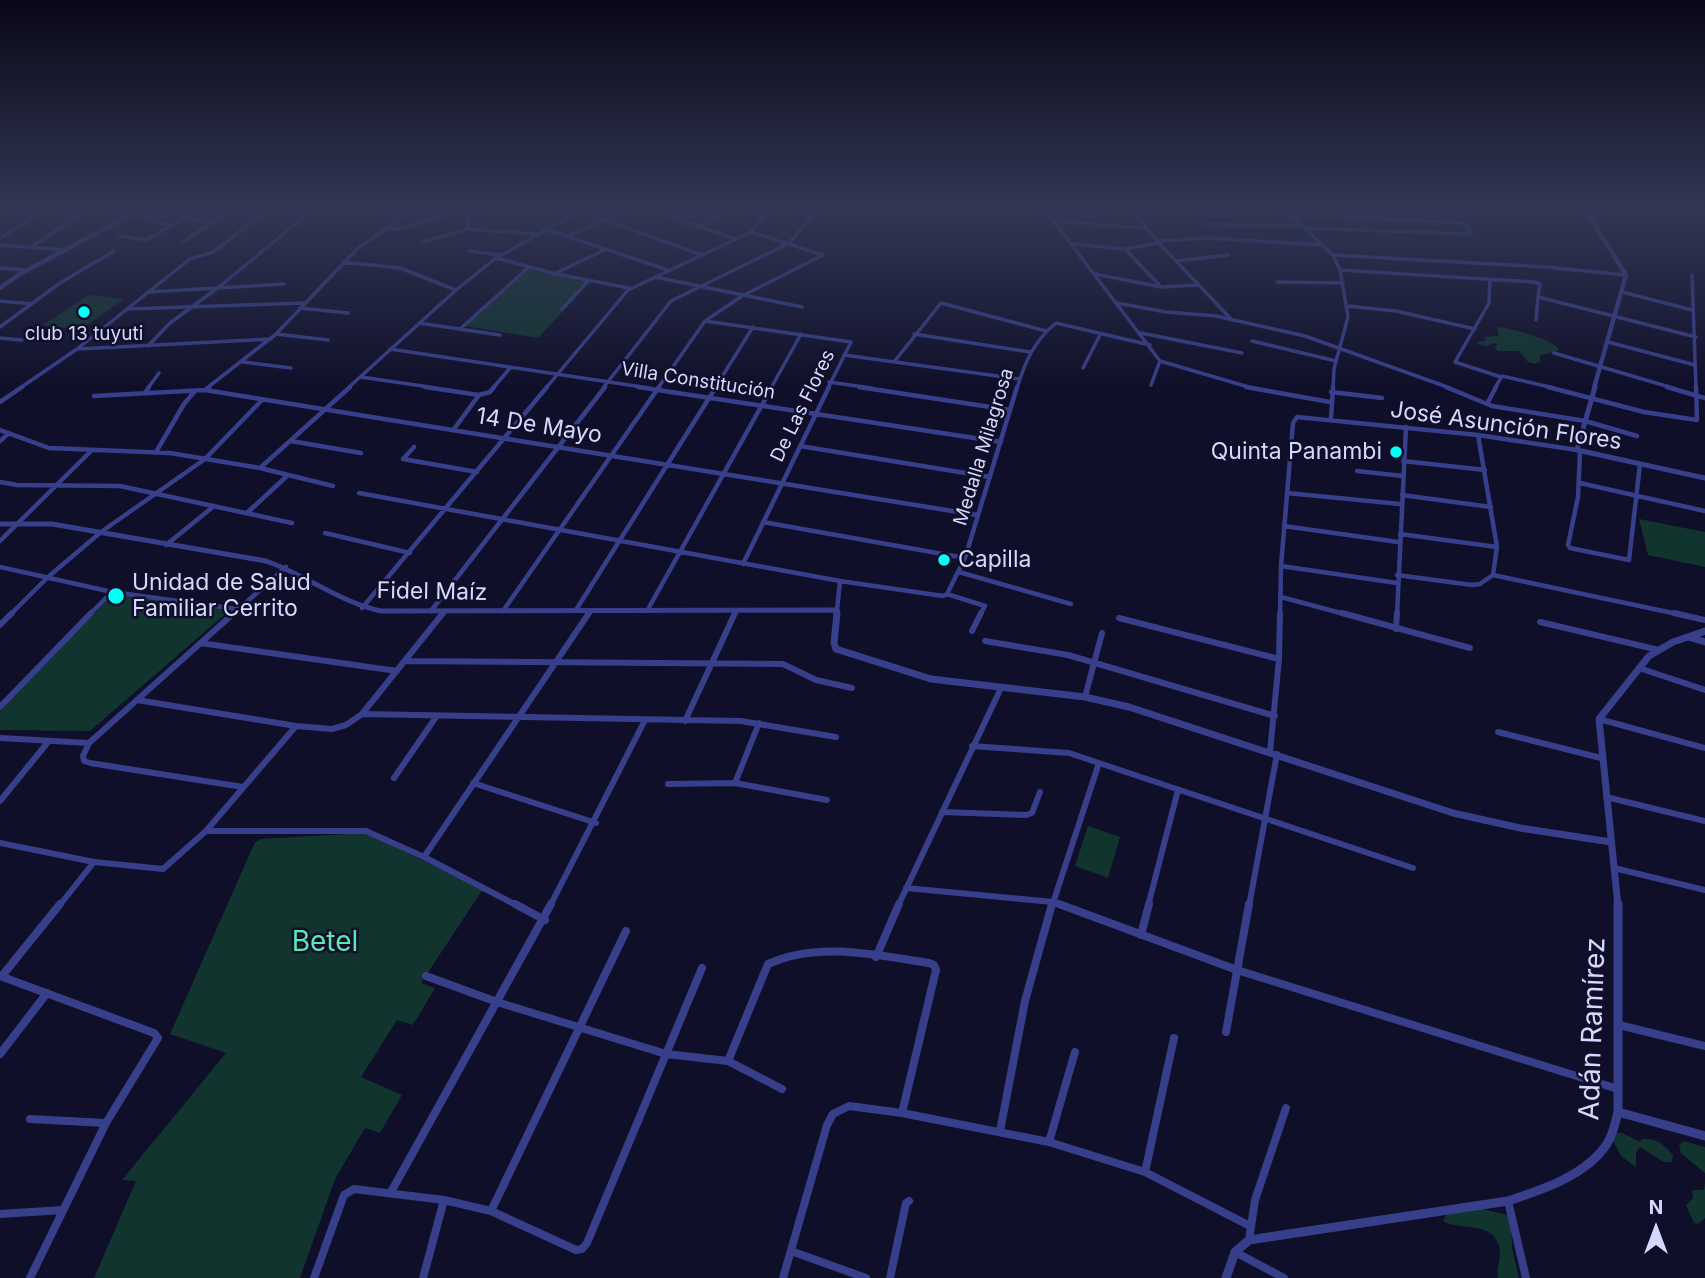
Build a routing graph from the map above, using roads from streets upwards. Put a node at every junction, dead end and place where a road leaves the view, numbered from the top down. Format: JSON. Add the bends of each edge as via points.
{"nodes":[{"id":1,"x":1340,"y":270,"type":"edge"},
{"id":2,"x":26,"y":271,"type":"edge"},
{"id":3,"x":84,"y":271,"type":"edge"},
{"id":4,"x":176,"y":271,"type":"edge"},
{"id":5,"x":237,"y":271,"type":"edge"},
{"id":6,"x":335,"y":271,"type":"edge"},
{"id":7,"x":407,"y":271,"type":"edge"},
{"id":8,"x":480,"y":271,"type":"edge"},
{"id":9,"x":525,"y":271,"type":"edge"},
{"id":10,"x":543,"y":271,"type":"edge"},
{"id":11,"x":563,"y":271,"type":"edge"},
{"id":12,"x":667,"y":271,"type":"edge"},
{"id":13,"x":730,"y":271,"type":"edge"},
{"id":14,"x":792,"y":271,"type":"edge"},
{"id":15,"x":1092,"y":271,"type":"edge"},
{"id":16,"x":1146,"y":271,"type":"edge"},
{"id":17,"x":1186,"y":271,"type":"edge"},
{"id":18,"x":1351,"y":271,"type":"edge"},
{"id":19,"x":1582,"y":271,"type":"edge"},
{"id":20,"x":1623,"y":271,"type":"edge"},
{"id":21,"x":556,"y":274,"type":"junction"},
{"id":22,"x":1095,"y":274,"type":"junction"},
{"id":23,"x":1626,"y":275,"type":"junction"},
{"id":24,"x":1692,"y":275,"type":"dead end"},
{"id":25,"x":655,"y":276,"type":"junction"},
{"id":26,"x":1490,"y":279,"type":"junction"},
{"id":27,"x":589,"y":280,"type":"junction"},
{"id":28,"x":1278,"y":282,"type":"dead end"},
{"id":29,"x":1343,"y":283,"type":"junction"},
{"id":30,"x":284,"y":285,"type":"dead end"},
{"id":31,"x":1200,"y":285,"type":"junction"},
{"id":32,"x":1161,"y":286,"type":"junction"},
{"id":33,"x":219,"y":287,"type":"junction"},
{"id":34,"x":695,"y":287,"type":"junction"},
{"id":35,"x":0,"y":288,"type":"edge"},
{"id":36,"x":630,"y":288,"type":"junction"},
{"id":37,"x":456,"y":290,"type":"junction"},
{"id":38,"x":149,"y":292,"type":"junction"},
{"id":39,"x":1622,"y":292,"type":"junction"},
{"id":40,"x":742,"y":296,"type":"junction"},
{"id":41,"x":1538,"y":297,"type":"junction"},
{"id":42,"x":0,"y":300,"type":"edge"},
{"id":43,"x":304,"y":303,"type":"junction"},
{"id":44,"x":1117,"y":303,"type":"junction"},
{"id":45,"x":32,"y":304,"type":"junction"},
{"id":46,"x":194,"y":305,"type":"junction"},
{"id":47,"x":1347,"y":306,"type":"junction"},
{"id":48,"x":802,"y":307,"type":"dead end"},
{"id":49,"x":300,"y":308,"type":"junction"},
{"id":50,"x":127,"y":309,"type":"junction"},
{"id":51,"x":562,"y":309,"type":"dead end"},
{"id":52,"x":1692,"y":310,"type":"junction"},
{"id":53,"x":348,"y":313,"type":"dead end"},
{"id":54,"x":1615,"y":317,"type":"junction"},
{"id":55,"x":1232,"y":320,"type":"junction"},
{"id":56,"x":1536,"y":320,"type":"dead end"},
{"id":57,"x":705,"y":321,"type":"junction"},
{"id":58,"x":419,"y":323,"type":"junction"},
{"id":59,"x":0,"y":327,"type":"edge"},
{"id":60,"x":752,"y":327,"type":"junction"},
{"id":61,"x":1696,"y":327,"type":"junction"},
{"id":62,"x":1705,"y":328,"type":"edge"},
{"id":63,"x":460,"y":329,"type":"junction"},
{"id":64,"x":1475,"y":329,"type":"junction"},
{"id":65,"x":1046,"y":331,"type":"junction"},
{"id":66,"x":1141,"y":333,"type":"junction"},
{"id":67,"x":276,"y":334,"type":"junction"},
{"id":68,"x":801,"y":334,"type":"junction"},
{"id":69,"x":914,"y":334,"type":"junction"},
{"id":70,"x":500,"y":335,"type":"dead end"},
{"id":71,"x":1100,"y":335,"type":"junction"},
{"id":72,"x":1696,"y":337,"type":"junction"},
{"id":73,"x":0,"y":338,"type":"edge"},
{"id":74,"x":271,"y":338,"type":"junction"},
{"id":75,"x":22,"y":340,"type":"dead end"},
{"id":76,"x":328,"y":340,"type":"dead end"},
{"id":77,"x":1252,"y":341,"type":"dead end"},
{"id":78,"x":1608,"y":341,"type":"junction"},
{"id":79,"x":850,"y":342,"type":"joint"},
{"id":80,"x":1150,"y":345,"type":"junction"},
{"id":81,"x":148,"y":346,"type":"junction"},
{"id":82,"x":1339,"y":347,"type":"junction"},
{"id":83,"x":77,"y":349,"type":"junction"},
{"id":84,"x":390,"y":349,"type":"junction"},
{"id":85,"x":1030,"y":352,"type":"junction"},
{"id":86,"x":1241,"y":353,"type":"dead end"},
{"id":87,"x":1554,"y":354,"type":"dead end"},
{"id":88,"x":844,"y":355,"type":"junction"},
{"id":89,"x":1160,"y":361,"type":"junction"},
{"id":90,"x":1336,"y":361,"type":"junction"},
{"id":91,"x":243,"y":362,"type":"junction"},
{"id":92,"x":894,"y":362,"type":"junction"},
{"id":93,"x":1696,"y":364,"type":"junction"},
{"id":94,"x":511,"y":367,"type":"junction"},
{"id":95,"x":290,"y":368,"type":"dead end"},
{"id":96,"x":1083,"y":368,"type":"dead end"},
{"id":97,"x":1601,"y":368,"type":"junction"},
{"id":98,"x":159,"y":373,"type":"dead end"},
{"id":99,"x":557,"y":374,"type":"junction"},
{"id":100,"x":360,"y":377,"type":"junction"},
{"id":101,"x":1502,"y":377,"type":"junction"},
{"id":102,"x":1019,"y":379,"type":"junction"},
{"id":103,"x":607,"y":381,"type":"junction"},
{"id":104,"x":829,"y":382,"type":"junction"},
{"id":105,"x":1151,"y":385,"type":"dead end"},
{"id":106,"x":657,"y":389,"type":"junction"},
{"id":107,"x":205,"y":390,"type":"junction"},
{"id":108,"x":195,"y":391,"type":"junction"},
{"id":109,"x":1332,"y":392,"type":"junction"},
{"id":110,"x":145,"y":393,"type":"junction"},
{"id":111,"x":479,"y":395,"type":"junction"},
{"id":112,"x":1695,"y":395,"type":"junction"},
{"id":113,"x":94,"y":396,"type":"dead end"},
{"id":114,"x":709,"y":397,"type":"junction"},
{"id":115,"x":1382,"y":398,"type":"dead end"},
{"id":116,"x":1593,"y":398,"type":"junction"},
{"id":117,"x":1705,"y":398,"type":"edge"},
{"id":118,"x":262,"y":400,"type":"junction"},
{"id":119,"x":0,"y":402,"type":"edge"},
{"id":120,"x":1330,"y":402,"type":"junction"},
{"id":121,"x":1487,"y":404,"type":"junction"},
{"id":122,"x":763,"y":405,"type":"junction"},
{"id":123,"x":328,"y":408,"type":"junction"},
{"id":124,"x":1010,"y":410,"type":"junction"},
{"id":125,"x":815,"y":412,"type":"junction"},
{"id":126,"x":1331,"y":419,"type":"junction"},
{"id":127,"x":1584,"y":421,"type":"junction"},
{"id":128,"x":1406,"y":427,"type":"junction"},
{"id":129,"x":454,"y":429,"type":"junction"},
{"id":130,"x":0,"y":430,"type":"edge"},
{"id":131,"x":9,"y":433,"type":"junction"},
{"id":132,"x":1478,"y":435,"type":"junction"},
{"id":133,"x":1637,"y":436,"type":"dead end"},
{"id":134,"x":504,"y":438,"type":"junction"},
{"id":135,"x":0,"y":441,"type":"edge"},
{"id":136,"x":290,"y":441,"type":"junction"},
{"id":137,"x":1001,"y":442,"type":"junction"},
{"id":138,"x":800,"y":446,"type":"junction"},
{"id":139,"x":414,"y":447,"type":"dead end"},
{"id":140,"x":557,"y":447,"type":"junction"},
{"id":141,"x":1578,"y":450,"type":"junction"},
{"id":142,"x":91,"y":451,"type":"junction"},
{"id":143,"x":156,"y":452,"type":"junction"},
{"id":144,"x":361,"y":453,"type":"dead end"},
{"id":145,"x":611,"y":455,"type":"junction"},
{"id":146,"x":205,"y":459,"type":"junction"},
{"id":147,"x":1403,"y":461,"type":"junction"},
{"id":148,"x":667,"y":464,"type":"junction"},
{"id":149,"x":1640,"y":464,"type":"junction"},
{"id":150,"x":260,"y":468,"type":"junction"},
{"id":151,"x":1485,"y":470,"type":"junction"},
{"id":152,"x":1357,"y":471,"type":"dead end"},
{"id":153,"x":477,"y":472,"type":"junction"},
{"id":154,"x":723,"y":473,"type":"junction"},
{"id":155,"x":287,"y":476,"type":"junction"},
{"id":156,"x":1403,"y":476,"type":"junction"},
{"id":157,"x":990,"y":477,"type":"junction"},
{"id":158,"x":1705,"y":478,"type":"edge"},
{"id":159,"x":0,"y":482,"type":"edge"},
{"id":160,"x":781,"y":482,"type":"junction"},
{"id":161,"x":1580,"y":483,"type":"junction"},
{"id":162,"x":55,"y":486,"type":"junction"},
{"id":163,"x":333,"y":486,"type":"dead end"},
{"id":164,"x":359,"y":493,"type":"dead end"},
{"id":165,"x":1287,"y":493,"type":"junction"},
{"id":166,"x":155,"y":494,"type":"junction"},
{"id":167,"x":1402,"y":495,"type":"junction"},
{"id":168,"x":1635,"y":498,"type":"junction"},
{"id":169,"x":1400,"y":504,"type":"junction"},
{"id":170,"x":214,"y":506,"type":"junction"},
{"id":171,"x":1491,"y":507,"type":"junction"},
{"id":172,"x":446,"y":511,"type":"junction"},
{"id":173,"x":1705,"y":511,"type":"edge"},
{"id":174,"x":247,"y":513,"type":"junction"},
{"id":175,"x":977,"y":515,"type":"junction"},
{"id":176,"x":501,"y":520,"type":"junction"},
{"id":177,"x":763,"y":522,"type":"junction"},
{"id":178,"x":292,"y":523,"type":"dead end"},
{"id":179,"x":0,"y":524,"type":"edge"},
{"id":180,"x":17,"y":525,"type":"junction"},
{"id":181,"x":1284,"y":526,"type":"junction"},
{"id":182,"x":557,"y":530,"type":"junction"},
{"id":183,"x":101,"y":532,"type":"junction"},
{"id":184,"x":325,"y":533,"type":"dead end"},
{"id":185,"x":1399,"y":534,"type":"junction"},
{"id":186,"x":0,"y":541,"type":"edge"},
{"id":187,"x":619,"y":541,"type":"junction"},
{"id":188,"x":1398,"y":542,"type":"junction"},
{"id":189,"x":166,"y":545,"type":"junction"},
{"id":190,"x":1497,"y":547,"type":"junction"},
{"id":191,"x":679,"y":552,"type":"junction"},
{"id":192,"x":410,"y":553,"type":"junction"},
{"id":193,"x":965,"y":558,"type":"junction"},
{"id":194,"x":743,"y":564,"type":"junction"},
{"id":195,"x":1281,"y":566,"type":"junction"},
{"id":196,"x":0,"y":567,"type":"edge"},
{"id":197,"x":286,"y":567,"type":"junction"},
{"id":198,"x":959,"y":572,"type":"junction"},
{"id":199,"x":1397,"y":575,"type":"junction"},
{"id":200,"x":1493,"y":575,"type":"junction"},
{"id":201,"x":48,"y":577,"type":"junction"},
{"id":202,"x":840,"y":581,"type":"junction"},
{"id":203,"x":1397,"y":583,"type":"junction"},
{"id":204,"x":112,"y":592,"type":"junction"},
{"id":205,"x":945,"y":595,"type":"junction"},
{"id":206,"x":1281,"y":597,"type":"junction"},
{"id":207,"x":1071,"y":604,"type":"dead end"},
{"id":208,"x":362,"y":608,"type":"junction"},
{"id":209,"x":237,"y":609,"type":"junction"},
{"id":210,"x":576,"y":610,"type":"junction"},
{"id":211,"x":837,"y":610,"type":"junction"},
{"id":212,"x":431,"y":611,"type":"junction"},
{"id":213,"x":445,"y":611,"type":"junction"},
{"id":214,"x":503,"y":611,"type":"junction"},
{"id":215,"x":591,"y":611,"type":"junction"},
{"id":216,"x":647,"y":611,"type":"junction"},
{"id":217,"x":736,"y":611,"type":"junction"},
{"id":218,"x":1119,"y":618,"type":"dead end"},
{"id":219,"x":1705,"y":620,"type":"edge"},
{"id":220,"x":1540,"y":622,"type":"dead end"},
{"id":221,"x":0,"y":625,"type":"edge"},
{"id":222,"x":1396,"y":629,"type":"junction"},
{"id":223,"x":972,"y":631,"type":"dead end"},
{"id":224,"x":1705,"y":631,"type":"edge"},
{"id":225,"x":1102,"y":633,"type":"dead end"},
{"id":226,"x":1688,"y":637,"type":"junction"},
{"id":227,"x":985,"y":641,"type":"dead end"},
{"id":228,"x":1705,"y":642,"type":"edge"},
{"id":229,"x":200,"y":643,"type":"junction"},
{"id":230,"x":1470,"y":648,"type":"dead end"},
{"id":231,"x":1659,"y":650,"type":"junction"},
{"id":232,"x":1279,"y":659,"type":"junction"},
{"id":233,"x":406,"y":661,"type":"junction"},
{"id":234,"x":558,"y":661,"type":"junction"},
{"id":235,"x":711,"y":663,"type":"junction"},
{"id":236,"x":1093,"y":664,"type":"junction"},
{"id":237,"x":1639,"y":668,"type":"junction"},
{"id":238,"x":397,"y":671,"type":"junction"},
{"id":239,"x":852,"y":688,"type":"dead end"},
{"id":240,"x":1001,"y":688,"type":"junction"},
{"id":241,"x":1705,"y":690,"type":"edge"},
{"id":242,"x":1085,"y":697,"type":"junction"},
{"id":243,"x":137,"y":700,"type":"junction"},
{"id":244,"x":0,"y":707,"type":"edge"},
{"id":245,"x":362,"y":714,"type":"junction"},
{"id":246,"x":1275,"y":716,"type":"junction"},
{"id":247,"x":436,"y":717,"type":"junction"},
{"id":248,"x":519,"y":719,"type":"junction"},
{"id":249,"x":1599,"y":719,"type":"junction"},
{"id":250,"x":645,"y":720,"type":"junction"},
{"id":251,"x":685,"y":721,"type":"junction"},
{"id":252,"x":759,"y":723,"type":"junction"},
{"id":253,"x":296,"y":726,"type":"junction"},
{"id":254,"x":1499,"y":732,"type":"dead end"},
{"id":255,"x":836,"y":737,"type":"dead end"},
{"id":256,"x":0,"y":738,"type":"edge"},
{"id":257,"x":48,"y":742,"type":"junction"},
{"id":258,"x":89,"y":743,"type":"junction"},
{"id":259,"x":972,"y":746,"type":"junction"},
{"id":260,"x":1705,"y":748,"type":"edge"},
{"id":261,"x":1274,"y":753,"type":"junction"},
{"id":262,"x":1601,"y":758,"type":"junction"},
{"id":263,"x":1099,"y":763,"type":"junction"},
{"id":264,"x":394,"y":778,"type":"dead end"},
{"id":265,"x":473,"y":783,"type":"junction"},
{"id":266,"x":734,"y":783,"type":"junction"},
{"id":267,"x":668,"y":785,"type":"dead end"},
{"id":268,"x":243,"y":787,"type":"junction"},
{"id":269,"x":1178,"y":790,"type":"junction"},
{"id":270,"x":1040,"y":792,"type":"dead end"},
{"id":271,"x":1606,"y":797,"type":"junction"},
{"id":272,"x":827,"y":800,"type":"dead end"},
{"id":273,"x":0,"y":801,"type":"edge"},
{"id":274,"x":942,"y":812,"type":"junction"},
{"id":275,"x":1264,"y":818,"type":"junction"},
{"id":276,"x":1705,"y":821,"type":"edge"},
{"id":277,"x":596,"y":823,"type":"junction"},
{"id":278,"x":206,"y":831,"type":"junction"},
{"id":279,"x":1611,"y":842,"type":"junction"},
{"id":280,"x":0,"y":843,"type":"edge"},
{"id":281,"x":424,"y":857,"type":"junction"},
{"id":282,"x":94,"y":862,"type":"junction"},
{"id":283,"x":1413,"y":868,"type":"dead end"},
{"id":284,"x":1614,"y":868,"type":"junction"},
{"id":285,"x":906,"y":888,"type":"junction"},
{"id":286,"x":1705,"y":890,"type":"edge"},
{"id":287,"x":1053,"y":902,"type":"junction"},
{"id":288,"x":545,"y":920,"type":"junction"},
{"id":289,"x":626,"y":931,"type":"dead end"},
{"id":290,"x":1141,"y":935,"type":"junction"},
{"id":291,"x":876,"y":957,"type":"junction"},
{"id":292,"x":702,"y":968,"type":"dead end"},
{"id":293,"x":1237,"y":970,"type":"junction"},
{"id":294,"x":1,"y":976,"type":"edge"},
{"id":295,"x":426,"y":976,"type":"dead end"},
{"id":296,"x":47,"y":993,"type":"junction"},
{"id":297,"x":497,"y":1002,"type":"junction"},
{"id":298,"x":1619,"y":1025,"type":"junction"},
{"id":299,"x":580,"y":1028,"type":"junction"},
{"id":300,"x":1226,"y":1032,"type":"dead end"},
{"id":301,"x":1174,"y":1038,"type":"dead end"},
{"id":302,"x":1705,"y":1046,"type":"edge"},
{"id":303,"x":1075,"y":1052,"type":"dead end"},
{"id":304,"x":0,"y":1054,"type":"edge"},
{"id":305,"x":666,"y":1054,"type":"junction"},
{"id":306,"x":728,"y":1061,"type":"junction"},
{"id":307,"x":782,"y":1089,"type":"dead end"},
{"id":308,"x":1618,"y":1089,"type":"junction"},
{"id":309,"x":1286,"y":1108,"type":"dead end"},
{"id":310,"x":1618,"y":1112,"type":"junction"},
{"id":311,"x":902,"y":1113,"type":"junction"},
{"id":312,"x":30,"y":1119,"type":"dead end"},
{"id":313,"x":106,"y":1124,"type":"junction"},
{"id":314,"x":1000,"y":1131,"type":"junction"},
{"id":315,"x":1705,"y":1136,"type":"edge"},
{"id":316,"x":1049,"y":1142,"type":"junction"},
{"id":317,"x":1145,"y":1172,"type":"junction"},
{"id":318,"x":391,"y":1192,"type":"junction"},
{"id":319,"x":444,"y":1200,"type":"junction"},
{"id":320,"x":909,"y":1201,"type":"dead end"},
{"id":321,"x":1508,"y":1201,"type":"junction"},
{"id":322,"x":63,"y":1210,"type":"junction"},
{"id":323,"x":491,"y":1211,"type":"junction"},
{"id":324,"x":0,"y":1214,"type":"edge"},
{"id":325,"x":1250,"y":1226,"type":"junction"},
{"id":326,"x":1249,"y":1240,"type":"junction"},
{"id":327,"x":791,"y":1251,"type":"junction"},
{"id":328,"x":1235,"y":1252,"type":"junction"},
{"id":329,"x":30,"y":1278,"type":"edge"},
{"id":330,"x":314,"y":1278,"type":"edge"},
{"id":331,"x":423,"y":1278,"type":"edge"},
{"id":332,"x":783,"y":1278,"type":"edge"},
{"id":333,"x":866,"y":1278,"type":"edge"},
{"id":334,"x":890,"y":1278,"type":"edge"},
{"id":335,"x":1226,"y":1278,"type":"edge"},
{"id":336,"x":1284,"y":1278,"type":"edge"},
{"id":337,"x":1526,"y":1278,"type":"edge"}],
"edges":[{"from":1,"to":29,"type":"street"},
{"from":2,"to":35,"type":"street"},
{"from":3,"to":45,"type":"street"},
{"from":4,"to":38,"type":"street"},
{"from":5,"to":33,"type":"street"},
{"from":6,"to":43,"type":"street"},
{"from":7,"to":37,"type":"street"},
{"from":8,"to":37,"type":"street"},
{"from":9,"to":63,"type":"street"},
{"from":10,"to":21,"type":"street"},
{"from":11,"to":21,"type":"street"},
{"from":12,"to":25,"type":"street"},
{"from":13,"to":34,"type":"street"},
{"from":14,"to":40,"type":"street"},
{"from":15,"to":22,"type":"street"},
{"from":16,"to":32,"type":"street"},
{"from":17,"to":31,"type":"street"},
{"from":18,"to":26,"type":"street"},
{"from":19,"to":23,"type":"street"},
{"from":20,"to":23,"type":"street"},
{"from":21,"to":27,"type":"street"},
{"from":22,"to":32,"type":"street"},
{"from":22,"to":44,"type":"street"},
{"from":23,"to":39,"type":"street"},
{"from":24,"to":52,"type":"street"},
{"from":25,"to":34,"type":"street"},
{"from":25,"to":36,"type":"street"},
{"from":26,"to":41,"type":"street","via":[[1538,283]]},
{"from":26,"to":64,"type":"street","via":[[1489,303]]},
{"from":27,"to":36,"type":"street"},
{"from":27,"to":51,"type":"street"},
{"from":28,"to":29,"type":"street"},
{"from":29,"to":47,"type":"street"},
{"from":30,"to":33,"type":"street"},
{"from":31,"to":32,"type":"street"},
{"from":31,"to":55,"type":"street"},
{"from":33,"to":38,"type":"street"},
{"from":33,"to":46,"type":"street"},
{"from":34,"to":40,"type":"street"},
{"from":34,"to":103,"type":"street","via":[[671,301]]},
{"from":36,"to":99,"type":"street"},
{"from":37,"to":58,"type":"street"},
{"from":38,"to":50,"type":"street"},
{"from":39,"to":52,"type":"street"},
{"from":39,"to":54,"type":"street"},
{"from":40,"to":48,"type":"street"},
{"from":40,"to":57,"type":"street"},
{"from":41,"to":54,"type":"street"},
{"from":41,"to":56,"type":"street"},
{"from":42,"to":45,"type":"street"},
{"from":43,"to":46,"type":"street"},
{"from":43,"to":49,"type":"street"},
{"from":44,"to":55,"type":"street"},
{"from":44,"to":66,"type":"street"},
{"from":45,"to":59,"type":"street"},
{"from":46,"to":50,"type":"street"},
{"from":46,"to":81,"type":"street"},
{"from":47,"to":64,"type":"street","via":[[1396,311]]},
{"from":47,"to":82,"type":"street"},
{"from":49,"to":53,"type":"street"},
{"from":49,"to":67,"type":"street"},
{"from":50,"to":83,"type":"street"},
{"from":52,"to":61,"type":"street"},
{"from":54,"to":72,"type":"street"},
{"from":54,"to":78,"type":"street"},
{"from":55,"to":82,"type":"street"},
{"from":57,"to":60,"type":"street"},
{"from":57,"to":106,"type":"street"},
{"from":58,"to":63,"type":"street"},
{"from":58,"to":84,"type":"street"},
{"from":60,"to":68,"type":"street"},
{"from":60,"to":114,"type":"street"},
{"from":61,"to":62,"type":"street"},
{"from":61,"to":72,"type":"street"},
{"from":63,"to":70,"type":"street"},
{"from":64,"to":101,"type":"street","via":[[1455,362]]},
{"from":65,"to":69,"type":"street","via":[[941,303]]},
{"from":65,"to":71,"type":"street","via":[[1054,323]]},
{"from":65,"to":85,"type":"street","name":"Medalla Milagrosa"},
{"from":66,"to":80,"type":"street"},
{"from":66,"to":86,"type":"street"},
{"from":67,"to":74,"type":"street"},
{"from":67,"to":76,"type":"street"},
{"from":68,"to":79,"type":"street"},
{"from":68,"to":122,"type":"street"},
{"from":69,"to":85,"type":"street"},
{"from":69,"to":92,"type":"street"},
{"from":71,"to":80,"type":"street"},
{"from":71,"to":96,"type":"street"},
{"from":72,"to":93,"type":"street"},
{"from":73,"to":75,"type":"street"},
{"from":74,"to":81,"type":"street"},
{"from":74,"to":91,"type":"street"},
{"from":77,"to":90,"type":"street"},
{"from":78,"to":93,"type":"street"},
{"from":78,"to":97,"type":"street"},
{"from":79,"to":88,"type":"street","name":"De Las Flores"},
{"from":80,"to":89,"type":"street"},
{"from":81,"to":83,"type":"street"},
{"from":82,"to":90,"type":"street"},
{"from":82,"to":121,"type":"street"},
{"from":83,"to":119,"type":"street"},
{"from":84,"to":94,"type":"street","name":"Villa Constitución"},
{"from":84,"to":100,"type":"street"},
{"from":85,"to":102,"type":"street","name":"Medalla Milagrosa"},
{"from":87,"to":97,"type":"street"},
{"from":88,"to":92,"type":"street"},
{"from":88,"to":104,"type":"street","name":"De Las Flores"},
{"from":89,"to":105,"type":"street"},
{"from":89,"to":120,"type":"street","via":[[1257,390]]},
{"from":90,"to":109,"type":"street"},
{"from":91,"to":95,"type":"street"},
{"from":91,"to":107,"type":"street"},
{"from":92,"to":102,"type":"street"},
{"from":93,"to":112,"type":"street"},
{"from":94,"to":99,"type":"street","name":"Villa Constitución"},
{"from":94,"to":111,"type":"street","via":[[490,392]]},
{"from":97,"to":112,"type":"street"},
{"from":97,"to":116,"type":"street"},
{"from":98,"to":110,"type":"street"},
{"from":99,"to":103,"type":"street","name":"Villa Constitución"},
{"from":99,"to":134,"type":"street"},
{"from":100,"to":111,"type":"street"},
{"from":100,"to":123,"type":"street"},
{"from":101,"to":116,"type":"street"},
{"from":101,"to":121,"type":"street"},
{"from":102,"to":124,"type":"street","name":"Medalla Milagrosa"},
{"from":103,"to":106,"type":"street","name":"Villa Constitución"},
{"from":103,"to":140,"type":"street"},
{"from":104,"to":124,"type":"street"},
{"from":104,"to":125,"type":"street","name":"De Las Flores"},
{"from":106,"to":114,"type":"street","name":"Villa Constitución"},
{"from":106,"to":145,"type":"street"},
{"from":107,"to":108,"type":"street","name":"14 De Mayo"},
{"from":107,"to":118,"type":"street","name":"14 De Mayo"},
{"from":108,"to":110,"type":"street","name":"14 De Mayo"},
{"from":108,"to":143,"type":"street"},
{"from":109,"to":115,"type":"street"},
{"from":109,"to":120,"type":"street"},
{"from":110,"to":113,"type":"street","name":"14 De Mayo"},
{"from":111,"to":129,"type":"street"},
{"from":112,"to":116,"type":"street","via":[[1694,421]]},
{"from":112,"to":117,"type":"street"},
{"from":114,"to":122,"type":"street","name":"Villa Constitución"},
{"from":114,"to":148,"type":"street"},
{"from":116,"to":127,"type":"street"},
{"from":118,"to":123,"type":"street","name":"14 De Mayo"},
{"from":118,"to":146,"type":"street"},
{"from":120,"to":126,"type":"street"},
{"from":121,"to":127,"type":"street"},
{"from":122,"to":125,"type":"street","name":"Villa Constitución"},
{"from":122,"to":154,"type":"street"},
{"from":123,"to":129,"type":"street","name":"14 De Mayo"},
{"from":123,"to":136,"type":"street"},
{"from":124,"to":137,"type":"street","name":"Medalla Milagrosa"},
{"from":125,"to":137,"type":"street","name":"Villa Constitución"},
{"from":125,"to":138,"type":"street","name":"De Las Flores"},
{"from":126,"to":128,"type":"street","name":"José Asunción Flores"},
{"from":126,"to":165,"type":"street","name":"José Asunción Flores","via":[[1301,416],[1293,423]]},
{"from":127,"to":133,"type":"street"},
{"from":127,"to":141,"type":"street"},
{"from":128,"to":132,"type":"street","name":"José Asunción Flores"},
{"from":128,"to":147,"type":"street"},
{"from":129,"to":134,"type":"street","name":"14 De Mayo"},
{"from":130,"to":131,"type":"street"},
{"from":131,"to":135,"type":"street"},
{"from":131,"to":142,"type":"street","via":[[41,447]]},
{"from":132,"to":141,"type":"street","name":"José Asunción Flores"},
{"from":132,"to":151,"type":"street"},
{"from":134,"to":140,"type":"street","name":"14 De Mayo"},
{"from":134,"to":153,"type":"street"},
{"from":136,"to":144,"type":"street"},
{"from":136,"to":150,"type":"street"},
{"from":137,"to":157,"type":"street","name":"Medalla Milagrosa"},
{"from":138,"to":157,"type":"street"},
{"from":138,"to":160,"type":"street","name":"De Las Flores"},
{"from":139,"to":153,"type":"street","via":[[402,458]]},
{"from":140,"to":145,"type":"street","name":"14 De Mayo"},
{"from":140,"to":176,"type":"street"},
{"from":141,"to":149,"type":"street","name":"José Asunción Flores"},
{"from":141,"to":161,"type":"street"},
{"from":142,"to":143,"type":"street"},
{"from":142,"to":162,"type":"street"},
{"from":143,"to":146,"type":"street"},
{"from":145,"to":148,"type":"street","name":"14 De Mayo"},
{"from":145,"to":182,"type":"street"},
{"from":146,"to":150,"type":"street"},
{"from":146,"to":166,"type":"street"},
{"from":147,"to":151,"type":"street"},
{"from":147,"to":156,"type":"street"},
{"from":148,"to":154,"type":"street","name":"14 De Mayo"},
{"from":148,"to":187,"type":"street"},
{"from":149,"to":158,"type":"street","name":"José Asunción Flores"},
{"from":149,"to":168,"type":"street"},
{"from":150,"to":155,"type":"street"},
{"from":151,"to":171,"type":"street"},
{"from":152,"to":156,"type":"street"},
{"from":153,"to":172,"type":"street"},
{"from":154,"to":160,"type":"street","name":"14 De Mayo"},
{"from":154,"to":191,"type":"street"},
{"from":155,"to":163,"type":"street"},
{"from":155,"to":174,"type":"street"},
{"from":156,"to":167,"type":"street"},
{"from":157,"to":175,"type":"street","name":"Medalla Milagrosa"},
{"from":159,"to":162,"type":"street"},
{"from":160,"to":175,"type":"street","name":"14 De Mayo"},
{"from":160,"to":177,"type":"street","name":"De Las Flores"},
{"from":161,"to":168,"type":"street"},
{"from":161,"to":168,"type":"street","via":[[1570,548],[1629,560]]},
{"from":162,"to":166,"type":"street","via":[[112,485]]},
{"from":162,"to":180,"type":"street"},
{"from":164,"to":172,"type":"street"},
{"from":165,"to":169,"type":"street"},
{"from":165,"to":181,"type":"street"},
{"from":166,"to":170,"type":"street"},
{"from":166,"to":183,"type":"street"},
{"from":167,"to":169,"type":"street"},
{"from":167,"to":171,"type":"street"},
{"from":168,"to":173,"type":"street"},
{"from":169,"to":185,"type":"street"},
{"from":170,"to":174,"type":"street"},
{"from":170,"to":189,"type":"street"},
{"from":171,"to":190,"type":"street"},
{"from":172,"to":176,"type":"street"},
{"from":172,"to":192,"type":"street"},
{"from":174,"to":178,"type":"street"},
{"from":175,"to":193,"type":"street","name":"Medalla Milagrosa"},
{"from":176,"to":182,"type":"street"},
{"from":176,"to":212,"type":"street"},
{"from":177,"to":193,"type":"street"},
{"from":177,"to":194,"type":"street","name":"De Las Flores"},
{"from":179,"to":180,"type":"street","name":"Fidel Maíz"},
{"from":180,"to":183,"type":"street","name":"Fidel Maíz","via":[[52,524]]},
{"from":180,"to":186,"type":"street"},
{"from":181,"to":188,"type":"street"},
{"from":181,"to":195,"type":"street"},
{"from":182,"to":187,"type":"street"},
{"from":182,"to":214,"type":"street"},
{"from":183,"to":189,"type":"street","name":"Fidel Maíz"},
{"from":183,"to":201,"type":"street"},
{"from":184,"to":192,"type":"street"},
{"from":185,"to":188,"type":"street"},
{"from":185,"to":190,"type":"street"},
{"from":187,"to":191,"type":"street"},
{"from":187,"to":210,"type":"street"},
{"from":188,"to":199,"type":"street"},
{"from":189,"to":197,"type":"street","name":"Fidel Maíz"},
{"from":190,"to":200,"type":"street"},
{"from":191,"to":194,"type":"street"},
{"from":191,"to":216,"type":"street"},
{"from":192,"to":208,"type":"street"},
{"from":193,"to":198,"type":"street","name":"Medalla Milagrosa"},
{"from":194,"to":202,"type":"street"},
{"from":195,"to":203,"type":"street"},
{"from":195,"to":206,"type":"street"},
{"from":196,"to":201,"type":"street"},
{"from":197,"to":208,"type":"street","name":"Fidel Maíz"},
{"from":197,"to":209,"type":"street"},
{"from":198,"to":205,"type":"street","name":"Medalla Milagrosa"},
{"from":198,"to":207,"type":"street"},
{"from":199,"to":200,"type":"street","via":[[1472,585]]},
{"from":199,"to":203,"type":"street"},
{"from":200,"to":219,"type":"street"},
{"from":201,"to":204,"type":"street"},
{"from":201,"to":221,"type":"street"},
{"from":202,"to":205,"type":"street"},
{"from":202,"to":211,"type":"street"},
{"from":203,"to":222,"type":"street"},
{"from":204,"to":209,"type":"street"},
{"from":204,"to":244,"type":"street"},
{"from":205,"to":223,"type":"street","via":[[985,606]]},
{"from":206,"to":222,"type":"street"},
{"from":206,"to":232,"type":"street"},
{"from":208,"to":212,"type":"street","name":"Fidel Maíz"},
{"from":209,"to":229,"type":"street"},
{"from":210,"to":214,"type":"street","name":"Fidel Maíz"},
{"from":210,"to":215,"type":"street","name":"Fidel Maíz"},
{"from":211,"to":217,"type":"street","name":"Fidel Maíz"},
{"from":211,"to":240,"type":"street","via":[[834,643],[842,653],[931,679]]},
{"from":212,"to":213,"type":"street","name":"Fidel Maíz"},
{"from":213,"to":214,"type":"street","name":"Fidel Maíz"},
{"from":213,"to":233,"type":"street"},
{"from":215,"to":216,"type":"street","name":"Fidel Maíz"},
{"from":215,"to":234,"type":"street"},
{"from":216,"to":217,"type":"street","name":"Fidel Maíz"},
{"from":217,"to":235,"type":"street"},
{"from":218,"to":232,"type":"street"},
{"from":220,"to":231,"type":"street"},
{"from":222,"to":230,"type":"street"},
{"from":224,"to":226,"type":"street"},
{"from":225,"to":236,"type":"street"},
{"from":226,"to":228,"type":"street"},
{"from":226,"to":231,"type":"street"},
{"from":227,"to":236,"type":"street","via":[[1068,655]]},
{"from":229,"to":238,"type":"street"},
{"from":229,"to":243,"type":"street"},
{"from":231,"to":237,"type":"street"},
{"from":232,"to":246,"type":"street"},
{"from":233,"to":234,"type":"street"},
{"from":233,"to":238,"type":"street"},
{"from":234,"to":235,"type":"street"},
{"from":234,"to":248,"type":"street"},
{"from":235,"to":239,"type":"street","via":[[783,664],[816,680]]},
{"from":235,"to":251,"type":"street"},
{"from":236,"to":242,"type":"street"},
{"from":236,"to":246,"type":"street"},
{"from":237,"to":241,"type":"street"},
{"from":237,"to":249,"type":"street"},
{"from":238,"to":245,"type":"street"},
{"from":240,"to":242,"type":"street"},
{"from":240,"to":259,"type":"street"},
{"from":242,"to":261,"type":"street"},
{"from":243,"to":253,"type":"street"},
{"from":243,"to":258,"type":"street"},
{"from":245,"to":247,"type":"street"},
{"from":245,"to":253,"type":"street","via":[[339,728]]},
{"from":246,"to":261,"type":"street"},
{"from":247,"to":248,"type":"street"},
{"from":247,"to":264,"type":"street"},
{"from":248,"to":250,"type":"street"},
{"from":248,"to":265,"type":"street"},
{"from":249,"to":260,"type":"street"},
{"from":249,"to":262,"type":"street","name":"Adán Ramírez"},
{"from":250,"to":251,"type":"street"},
{"from":250,"to":277,"type":"street"},
{"from":251,"to":252,"type":"street"},
{"from":252,"to":255,"type":"street"},
{"from":252,"to":266,"type":"street"},
{"from":253,"to":268,"type":"street"},
{"from":254,"to":262,"type":"street"},
{"from":256,"to":257,"type":"street"},
{"from":257,"to":258,"type":"street"},
{"from":257,"to":273,"type":"street"},
{"from":258,"to":268,"type":"street","via":[[83,756],[90,763]]},
{"from":259,"to":263,"type":"street","via":[[1055,750]]},
{"from":259,"to":274,"type":"street"},
{"from":261,"to":275,"type":"street"},
{"from":261,"to":279,"type":"street","via":[[1453,813]]},
{"from":262,"to":271,"type":"street","name":"Adán Ramírez"},
{"from":263,"to":269,"type":"street"},
{"from":263,"to":287,"type":"street"},
{"from":265,"to":277,"type":"street"},
{"from":265,"to":281,"type":"street"},
{"from":266,"to":267,"type":"street"},
{"from":266,"to":272,"type":"street"},
{"from":268,"to":278,"type":"street"},
{"from":269,"to":275,"type":"street"},
{"from":269,"to":290,"type":"street"},
{"from":270,"to":274,"type":"street","via":[[1032,813],[1026,816]]},
{"from":271,"to":276,"type":"street"},
{"from":271,"to":279,"type":"street","name":"Adán Ramírez"},
{"from":274,"to":285,"type":"street"},
{"from":275,"to":283,"type":"street"},
{"from":275,"to":293,"type":"street"},
{"from":277,"to":288,"type":"street"},
{"from":278,"to":281,"type":"street","via":[[366,831]]},
{"from":278,"to":282,"type":"street","via":[[163,869]]},
{"from":279,"to":284,"type":"street","name":"Adán Ramírez"},
{"from":280,"to":282,"type":"street"},
{"from":281,"to":288,"type":"street"},
{"from":282,"to":294,"type":"street"},
{"from":284,"to":286,"type":"street"},
{"from":284,"to":298,"type":"street","name":"Adán Ramírez","via":[[1620,923]]},
{"from":285,"to":287,"type":"street"},
{"from":285,"to":291,"type":"street"},
{"from":287,"to":290,"type":"street"},
{"from":287,"to":314,"type":"street","via":[[1025,1001]]},
{"from":288,"to":297,"type":"street"},
{"from":289,"to":299,"type":"street"},
{"from":290,"to":293,"type":"street"},
{"from":291,"to":306,"type":"street","via":[[831,952],[787,955],[768,964]]},
{"from":291,"to":311,"type":"street","via":[[929,963],[936,970]]},
{"from":292,"to":305,"type":"street"},
{"from":293,"to":300,"type":"street"},
{"from":293,"to":308,"type":"street"},
{"from":294,"to":296,"type":"street"},
{"from":295,"to":297,"type":"street"},
{"from":296,"to":304,"type":"street"},
{"from":296,"to":313,"type":"street","via":[[158,1038]]},
{"from":297,"to":299,"type":"street"},
{"from":297,"to":318,"type":"street"},
{"from":298,"to":302,"type":"street"},
{"from":298,"to":308,"type":"street","name":"Adán Ramírez"},
{"from":299,"to":305,"type":"street"},
{"from":299,"to":323,"type":"street"},
{"from":301,"to":317,"type":"street"},
{"from":303,"to":316,"type":"street"},
{"from":305,"to":306,"type":"street"},
{"from":305,"to":323,"type":"street","via":[[582,1250]]},
{"from":306,"to":307,"type":"street"},
{"from":308,"to":310,"type":"street","name":"Adán Ramírez"},
{"from":309,"to":325,"type":"street"},
{"from":310,"to":315,"type":"street"},
{"from":310,"to":321,"type":"street","name":"Adán Ramírez","via":[[1604,1149],[1574,1174]]},
{"from":311,"to":314,"type":"street"},
{"from":311,"to":327,"type":"street","via":[[849,1106],[833,1114],[820,1142]]},
{"from":312,"to":313,"type":"street"},
{"from":313,"to":322,"type":"street"},
{"from":314,"to":316,"type":"street"},
{"from":316,"to":317,"type":"street"},
{"from":317,"to":325,"type":"street"},
{"from":318,"to":319,"type":"street"},
{"from":318,"to":330,"type":"street","via":[[354,1189],[344,1195]]},
{"from":319,"to":323,"type":"street"},
{"from":319,"to":331,"type":"street"},
{"from":320,"to":334,"type":"street"},
{"from":321,"to":326,"type":"street","name":"Adán Ramírez"},
{"from":321,"to":337,"type":"street"},
{"from":322,"to":324,"type":"street"},
{"from":322,"to":329,"type":"street"},
{"from":325,"to":326,"type":"street"},
{"from":326,"to":328,"type":"street"},
{"from":327,"to":332,"type":"street"},
{"from":327,"to":333,"type":"street"},
{"from":328,"to":335,"type":"street"},
{"from":328,"to":336,"type":"street"}]}
